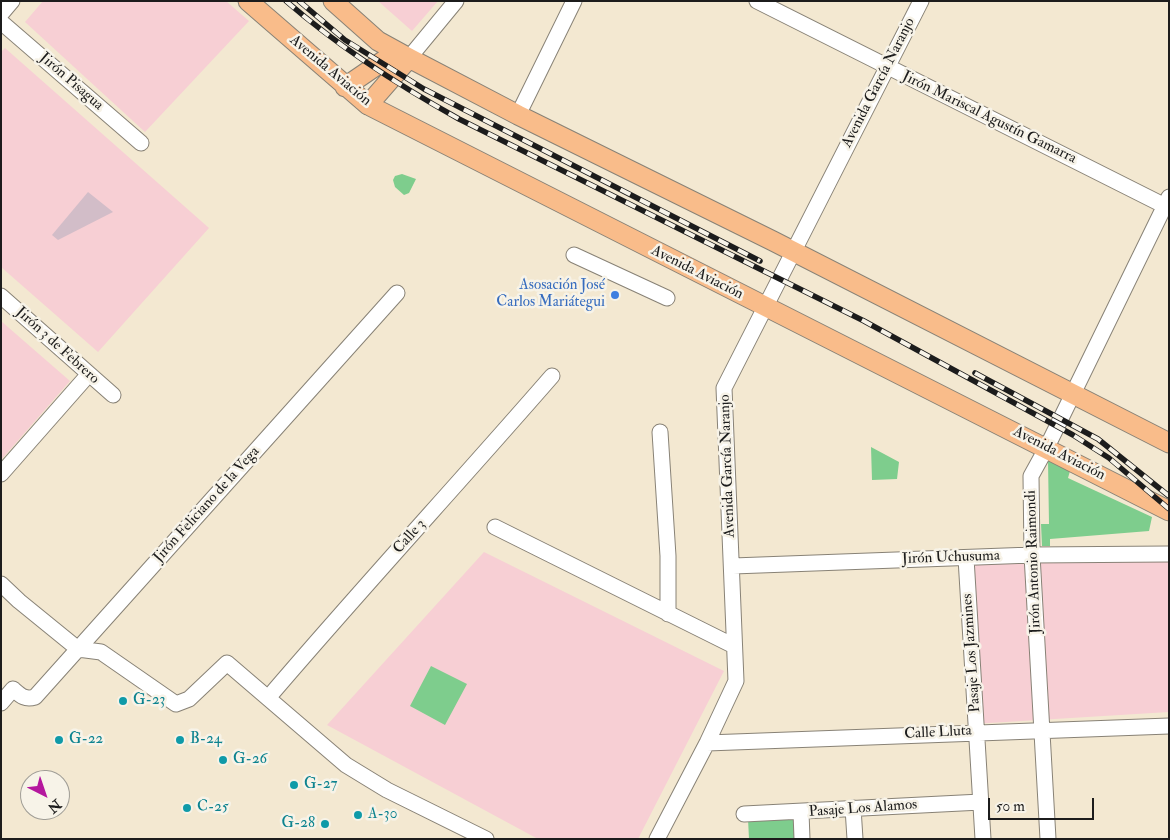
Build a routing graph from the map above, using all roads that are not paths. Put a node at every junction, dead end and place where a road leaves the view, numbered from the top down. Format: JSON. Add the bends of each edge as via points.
{"nodes":[{"id":1,"x":12,"y":1,"type":"edge"},
{"id":2,"x":248,"y":1,"type":"edge"},
{"id":3,"x":333,"y":1,"type":"edge"},
{"id":4,"x":456,"y":1,"type":"edge"},
{"id":5,"x":574,"y":1,"type":"edge"},
{"id":6,"x":756,"y":1,"type":"edge"},
{"id":7,"x":921,"y":1,"type":"edge"},
{"id":8,"x":1,"y":14,"type":"edge"},
{"id":9,"x":1,"y":22,"type":"edge"},
{"id":10,"x":409,"y":58,"type":"junction"},
{"id":11,"x":886,"y":67,"type":"junction"},
{"id":12,"x":345,"y":87,"type":"junction"},
{"id":13,"x":368,"y":105,"type":"junction"},
{"id":14,"x":518,"y":115,"type":"junction"},
{"id":15,"x":141,"y":143,"type":"dead end"},
{"id":16,"x":1167,"y":203,"type":"edge"},
{"id":17,"x":795,"y":252,"type":"junction"},
{"id":18,"x":574,"y":256,"type":"dead end"},
{"id":19,"x":397,"y":293,"type":"dead end"},
{"id":20,"x":1,"y":296,"type":"edge"},
{"id":21,"x":667,"y":298,"type":"dead end"},
{"id":22,"x":765,"y":307,"type":"junction"},
{"id":23,"x":88,"y":374,"type":"junction"},
{"id":24,"x":552,"y":376,"type":"dead end"},
{"id":25,"x":1073,"y":394,"type":"junction"},
{"id":26,"x":113,"y":395,"type":"dead end"},
{"id":27,"x":660,"y":432,"type":"dead end"},
{"id":28,"x":1169,"y":443,"type":"edge"},
{"id":29,"x":1047,"y":447,"type":"junction"},
{"id":30,"x":1,"y":474,"type":"edge"},
{"id":31,"x":1169,"y":511,"type":"edge"},
{"id":32,"x":496,"y":527,"type":"dead end"},
{"id":33,"x":1169,"y":554,"type":"edge"},
{"id":34,"x":1032,"y":555,"type":"junction"},
{"id":35,"x":966,"y":558,"type":"junction"},
{"id":36,"x":733,"y":566,"type":"junction"},
{"id":37,"x":1,"y":584,"type":"edge"},
{"id":38,"x":668,"y":614,"type":"junction"},
{"id":39,"x":734,"y":646,"type":"junction"},
{"id":40,"x":78,"y":649,"type":"junction"},
{"id":41,"x":268,"y":698,"type":"junction"},
{"id":42,"x":1,"y":703,"type":"edge"},
{"id":43,"x":1169,"y":726,"type":"edge"},
{"id":44,"x":1041,"y":729,"type":"junction"},
{"id":45,"x":977,"y":732,"type":"junction"},
{"id":46,"x":707,"y":743,"type":"junction"},
{"id":47,"x":981,"y":802,"type":"junction"},
{"id":48,"x":853,"y":808,"type":"junction"},
{"id":49,"x":801,"y":812,"type":"junction"},
{"id":50,"x":744,"y":814,"type":"dead end"},
{"id":51,"x":486,"y":839,"type":"edge"},
{"id":52,"x":657,"y":839,"type":"edge"},
{"id":53,"x":802,"y":839,"type":"edge"},
{"id":54,"x":855,"y":839,"type":"edge"},
{"id":55,"x":984,"y":839,"type":"edge"},
{"id":56,"x":1048,"y":839,"type":"edge"}],
"edges":[{"from":1,"to":8,"type":"street"},
{"from":2,"to":12,"type":"main road","name":"Avenida Aviación"},
{"from":3,"to":10,"type":"main road","via":[[378,41]]},
{"from":4,"to":10,"type":"street"},
{"from":5,"to":14,"type":"street"},
{"from":6,"to":11,"type":"street","name":"Jirón Mariscal Agustín Gamarra"},
{"from":7,"to":11,"type":"street","name":"Avenida García Naranjo"},
{"from":9,"to":15,"type":"street","name":"Jirón Pisagua"},
{"from":10,"to":12,"type":"main road","via":[[386,59]]},
{"from":10,"to":13,"type":"main road"},
{"from":10,"to":14,"type":"main road"},
{"from":11,"to":16,"type":"street","name":"Jirón Mariscal Agustín Gamarra"},
{"from":11,"to":17,"type":"street","name":"Avenida García Naranjo"},
{"from":12,"to":13,"type":"main road","name":"Avenida Aviación"},
{"from":13,"to":22,"type":"main road","name":"Avenida Aviación"},
{"from":14,"to":17,"type":"main road"},
{"from":16,"to":25,"type":"street","name":"Jirón Antonio Raimondi"},
{"from":17,"to":22,"type":"street","name":"Avenida García Naranjo"},
{"from":17,"to":25,"type":"main road"},
{"from":18,"to":21,"type":"street"},
{"from":19,"to":40,"type":"street","name":"Jirón Feliciano de la Vega"},
{"from":20,"to":23,"type":"street","name":"Jirón 3 de Febrero"},
{"from":22,"to":29,"type":"main road","name":"Avenida Aviación"},
{"from":22,"to":36,"type":"street","name":"Avenida García Naranjo","via":[[724,388]]},
{"from":23,"to":26,"type":"street","name":"Jirón 3 de Febrero"},
{"from":23,"to":30,"type":"street"},
{"from":24,"to":41,"type":"street","name":"Calle 3"},
{"from":25,"to":28,"type":"main road"},
{"from":25,"to":29,"type":"street","name":"Jirón Antonio Raimondi"},
{"from":27,"to":38,"type":"street","via":[[668,556]]},
{"from":29,"to":31,"type":"main road","name":"Avenida Aviación"},
{"from":29,"to":34,"type":"street","name":"Jirón Antonio Raimondi","via":[[1031,476]]},
{"from":32,"to":38,"type":"street"},
{"from":33,"to":34,"type":"street","name":"Jirón Uchusuma"},
{"from":34,"to":35,"type":"street","name":"Jirón Uchusuma"},
{"from":34,"to":44,"type":"street","name":"Jirón Antonio Raimondi"},
{"from":35,"to":36,"type":"street","name":"Jirón Uchusuma"},
{"from":35,"to":45,"type":"street","name":"Pasaje Los Jazmines"},
{"from":36,"to":39,"type":"street","name":"Avenida García Naranjo"},
{"from":37,"to":40,"type":"street"},
{"from":38,"to":39,"type":"street"},
{"from":39,"to":46,"type":"street","name":"Avenida García Naranjo","via":[[736,681]]},
{"from":40,"to":41,"type":"street","via":[[101,652],[176,704],[189,700],[227,663]]},
{"from":40,"to":42,"type":"street","name":"Jirón Feliciano de la Vega","via":[[35,697],[23,698],[13,689]]},
{"from":41,"to":51,"type":"street","via":[[346,765],[387,790]]},
{"from":43,"to":44,"type":"street","name":"Calle Lluta"},
{"from":44,"to":45,"type":"street","name":"Calle Lluta"},
{"from":44,"to":56,"type":"street","name":"Jirón Antonio Raimondi"},
{"from":45,"to":46,"type":"street","name":"Calle Lluta"},
{"from":45,"to":47,"type":"street","name":"Pasaje Los Jazmines"},
{"from":46,"to":52,"type":"street","name":"Avenida García Naranjo"},
{"from":47,"to":48,"type":"street","name":"Pasaje Los Alamos"},
{"from":47,"to":55,"type":"street","name":"Pasaje Los Jazmines"},
{"from":48,"to":49,"type":"street","name":"Pasaje Los Alamos"},
{"from":48,"to":54,"type":"street"},
{"from":49,"to":50,"type":"street","name":"Pasaje Los Alamos"},
{"from":49,"to":53,"type":"street"}]}
